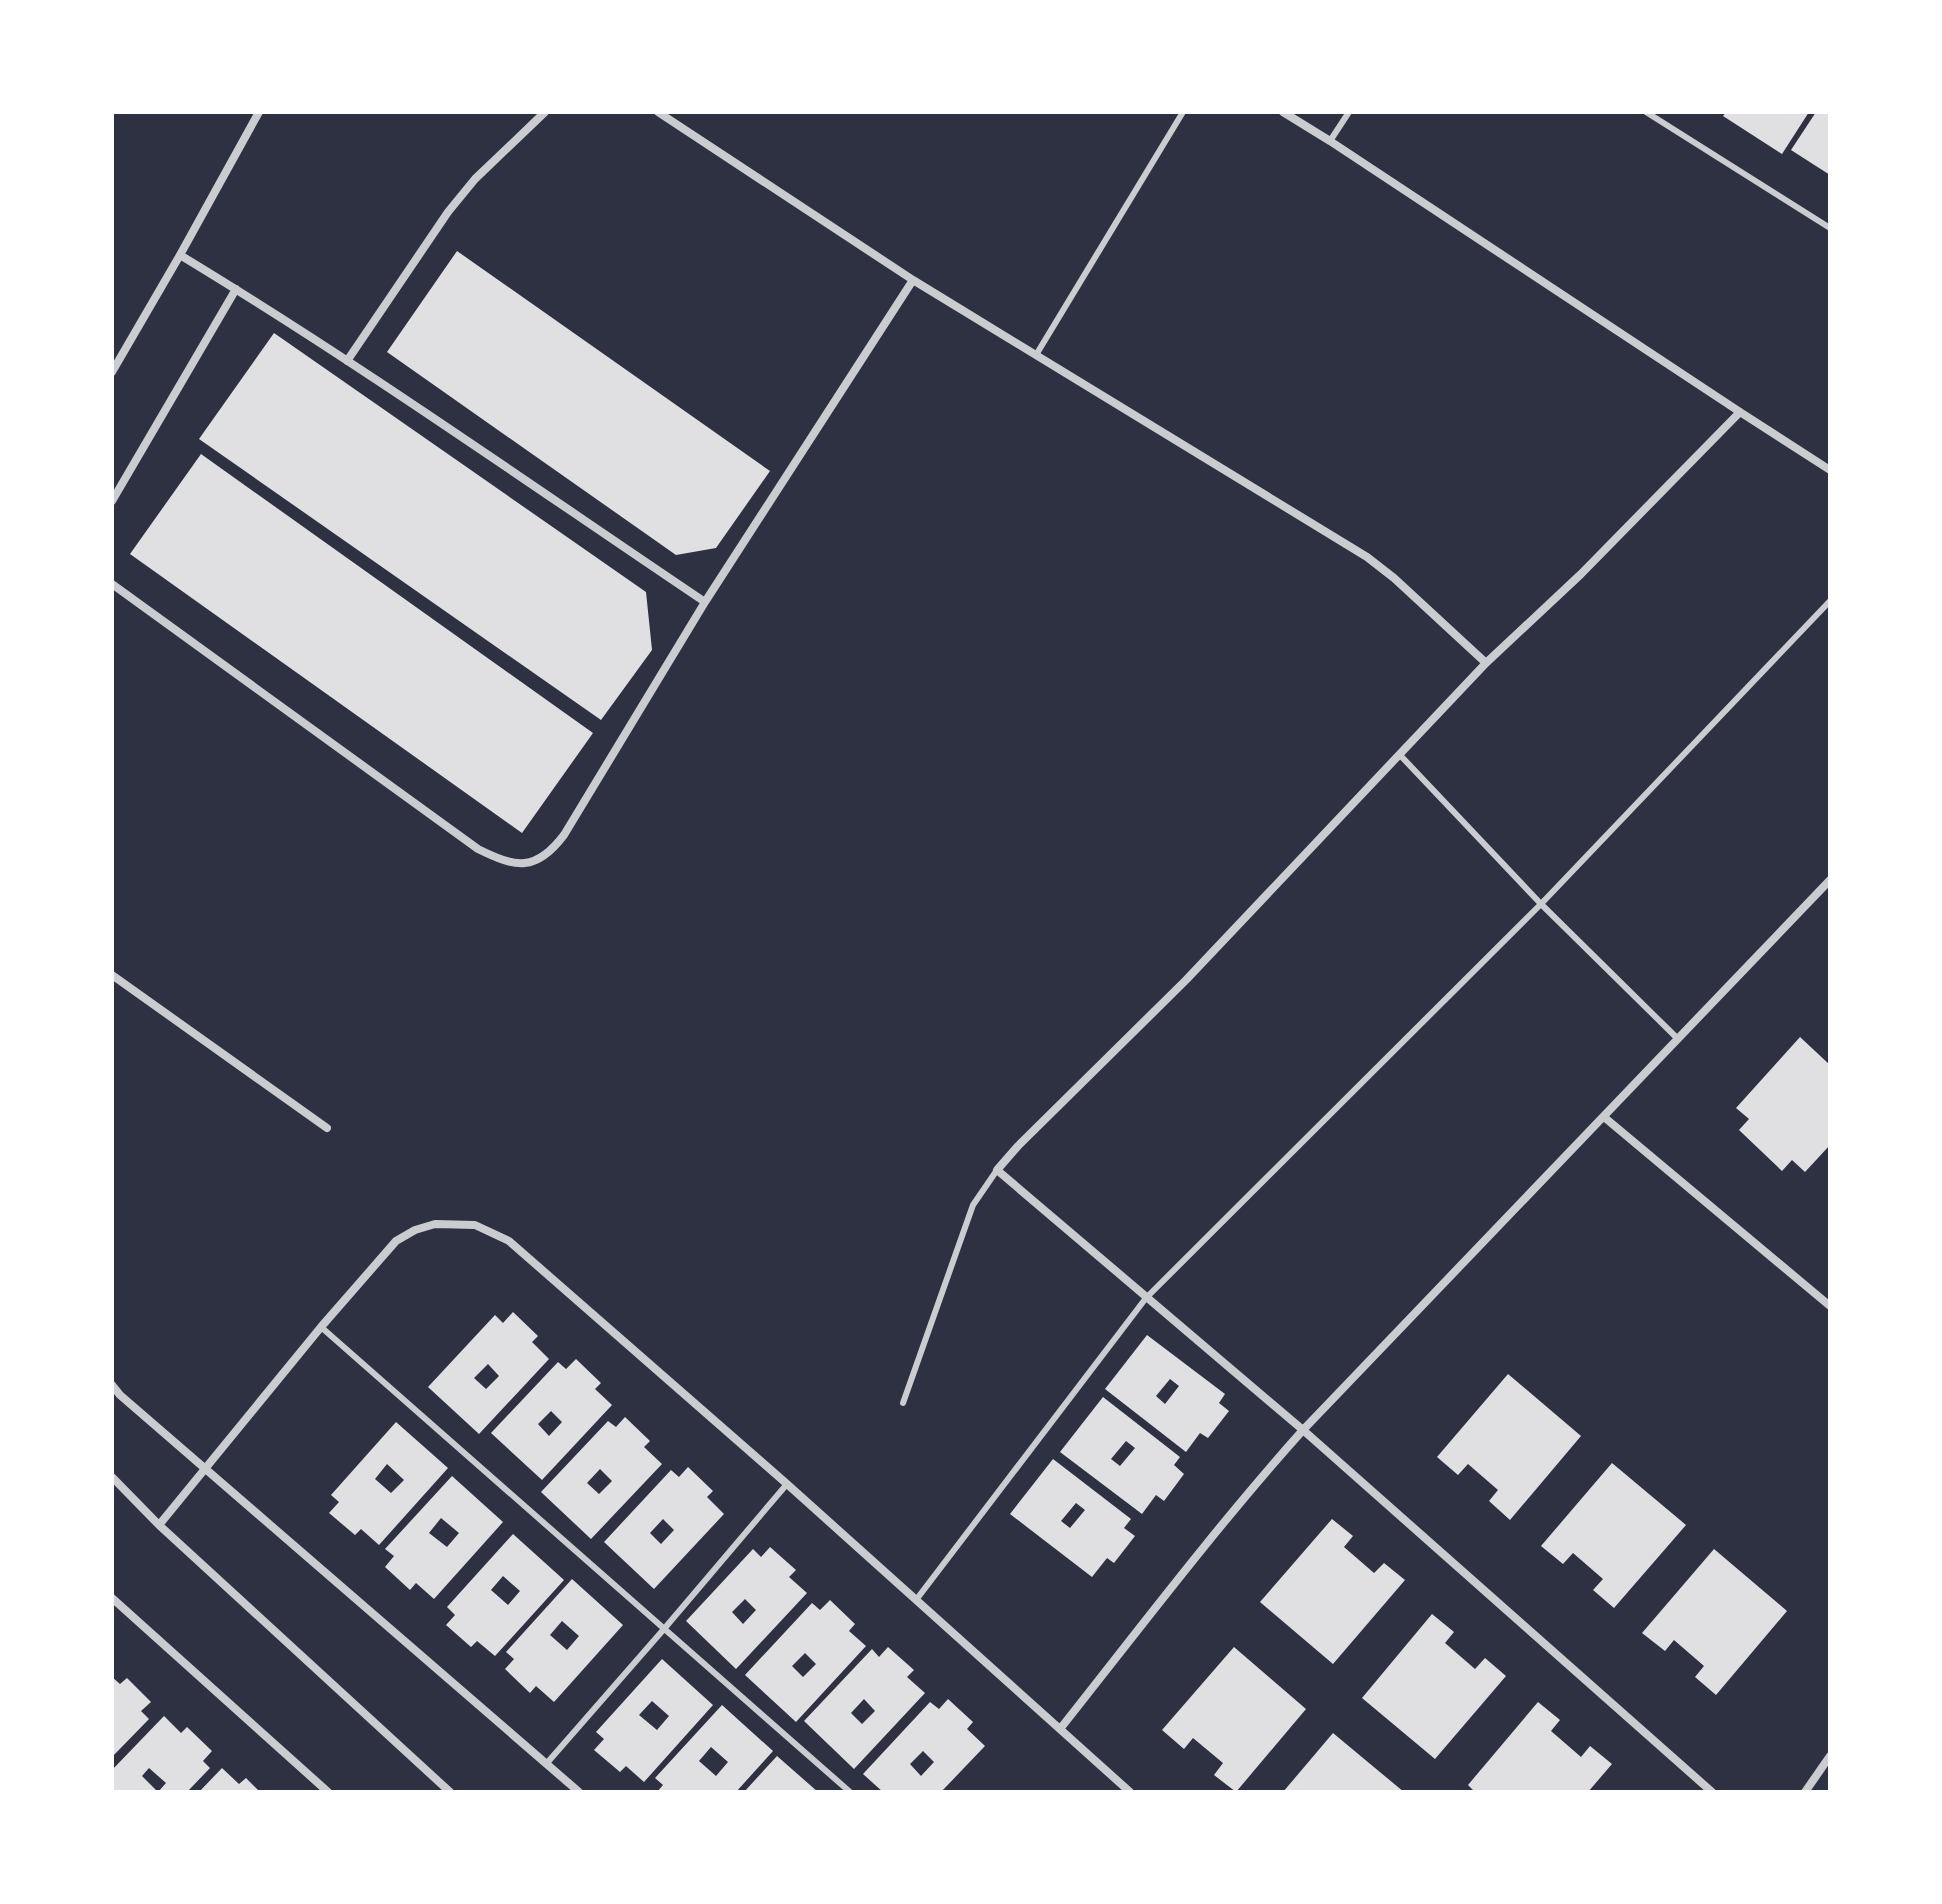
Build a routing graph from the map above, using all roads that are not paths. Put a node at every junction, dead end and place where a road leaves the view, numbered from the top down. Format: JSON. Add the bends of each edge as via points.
{"nodes":[{"id":1,"x":259,"y":112,"type":"edge"},
{"id":2,"x":545,"y":112,"type":"edge"},
{"id":3,"x":658,"y":112,"type":"edge"},
{"id":4,"x":1183,"y":112,"type":"edge"},
{"id":5,"x":1283,"y":112,"type":"edge"},
{"id":6,"x":1349,"y":112,"type":"edge"},
{"id":7,"x":1646,"y":112,"type":"edge"},
{"id":8,"x":1330,"y":141,"type":"junction"},
{"id":9,"x":1830,"y":228,"type":"edge"},
{"id":10,"x":180,"y":255,"type":"junction"},
{"id":11,"x":913,"y":280,"type":"junction"},
{"id":12,"x":236,"y":289,"type":"junction"},
{"id":13,"x":1036,"y":355,"type":"junction"},
{"id":14,"x":347,"y":361,"type":"junction"},
{"id":15,"x":112,"y":372,"type":"edge"},
{"id":16,"x":1740,"y":412,"type":"junction"},
{"id":17,"x":1830,"y":470,"type":"edge"},
{"id":18,"x":112,"y":501,"type":"edge"},
{"id":19,"x":112,"y":584,"type":"edge"},
{"id":20,"x":1830,"y":601,"type":"edge"},
{"id":21,"x":705,"y":602,"type":"junction"},
{"id":22,"x":1486,"y":663,"type":"junction"},
{"id":23,"x":1399,"y":754,"type":"junction"},
{"id":24,"x":1830,"y":880,"type":"edge"},
{"id":25,"x":1541,"y":904,"type":"junction"},
{"id":26,"x":112,"y":975,"type":"edge"},
{"id":27,"x":1677,"y":1038,"type":"junction"},
{"id":28,"x":1604,"y":1117,"type":"junction"},
{"id":29,"x":327,"y":1128,"type":"dead end"},
{"id":30,"x":997,"y":1170,"type":"junction"},
{"id":31,"x":1146,"y":1298,"type":"junction"},
{"id":32,"x":1830,"y":1306,"type":"edge"},
{"id":33,"x":321,"y":1327,"type":"junction"},
{"id":34,"x":112,"y":1385,"type":"edge"},
{"id":35,"x":903,"y":1403,"type":"dead end"},
{"id":36,"x":1303,"y":1430,"type":"junction"},
{"id":37,"x":204,"y":1468,"type":"junction"},
{"id":38,"x":112,"y":1477,"type":"edge"},
{"id":39,"x":787,"y":1484,"type":"junction"},
{"id":40,"x":159,"y":1525,"type":"junction"},
{"id":41,"x":112,"y":1598,"type":"edge"},
{"id":42,"x":915,"y":1600,"type":"junction"},
{"id":43,"x":664,"y":1629,"type":"junction"},
{"id":44,"x":1060,"y":1729,"type":"junction"},
{"id":45,"x":1830,"y":1756,"type":"edge"},
{"id":46,"x":547,"y":1763,"type":"junction"},
{"id":47,"x":328,"y":1792,"type":"edge"},
{"id":48,"x":450,"y":1792,"type":"edge"},
{"id":49,"x":579,"y":1792,"type":"edge"},
{"id":50,"x":850,"y":1792,"type":"edge"},
{"id":51,"x":1130,"y":1792,"type":"edge"},
{"id":52,"x":1712,"y":1792,"type":"edge"},
{"id":53,"x":1805,"y":1792,"type":"edge"}],
"edges":[{"from":1,"to":10,"type":"street"},
{"from":2,"to":14,"type":"street","via":[[448,212]]},
{"from":3,"to":11,"type":"street"},
{"from":4,"to":13,"type":"lane"},
{"from":5,"to":8,"type":"street"},
{"from":6,"to":8,"type":"lane"},
{"from":7,"to":9,"type":"lane"},
{"from":8,"to":16,"type":"street"},
{"from":10,"to":12,"type":"street"},
{"from":10,"to":15,"type":"street"},
{"from":11,"to":13,"type":"street"},
{"from":11,"to":21,"type":"street"},
{"from":12,"to":14,"type":"street"},
{"from":12,"to":18,"type":"street"},
{"from":13,"to":22,"type":"street","via":[[1367,557]]},
{"from":14,"to":21,"type":"street"},
{"from":16,"to":17,"type":"street"},
{"from":16,"to":22,"type":"street"},
{"from":19,"to":21,"type":"street","via":[[478,849],[520,863],[538,860],[564,835]]},
{"from":20,"to":25,"type":"lane"},
{"from":22,"to":23,"type":"street"},
{"from":23,"to":25,"type":"lane"},
{"from":23,"to":30,"type":"street"},
{"from":24,"to":27,"type":"street"},
{"from":25,"to":27,"type":"lane"},
{"from":25,"to":31,"type":"lane"},
{"from":26,"to":29,"type":"street"},
{"from":27,"to":28,"type":"street"},
{"from":28,"to":32,"type":"street"},
{"from":28,"to":36,"type":"street"},
{"from":30,"to":31,"type":"street"},
{"from":30,"to":35,"type":"lane","via":[[973,1205]]},
{"from":31,"to":36,"type":"street"},
{"from":31,"to":42,"type":"lane"},
{"from":33,"to":37,"type":"street"},
{"from":33,"to":39,"type":"street","via":[[396,1241],[435,1224],[475,1225],[509,1241]]},
{"from":33,"to":43,"type":"lane"},
{"from":34,"to":37,"type":"street"},
{"from":36,"to":44,"type":"street"},
{"from":36,"to":52,"type":"street"},
{"from":37,"to":40,"type":"street"},
{"from":37,"to":46,"type":"street"},
{"from":38,"to":40,"type":"street"},
{"from":39,"to":42,"type":"street"},
{"from":39,"to":43,"type":"lane"},
{"from":40,"to":48,"type":"street"},
{"from":41,"to":47,"type":"street"},
{"from":42,"to":44,"type":"street"},
{"from":43,"to":46,"type":"lane"},
{"from":43,"to":50,"type":"lane"},
{"from":44,"to":51,"type":"street"},
{"from":45,"to":53,"type":"street"},
{"from":46,"to":49,"type":"street"}]}
